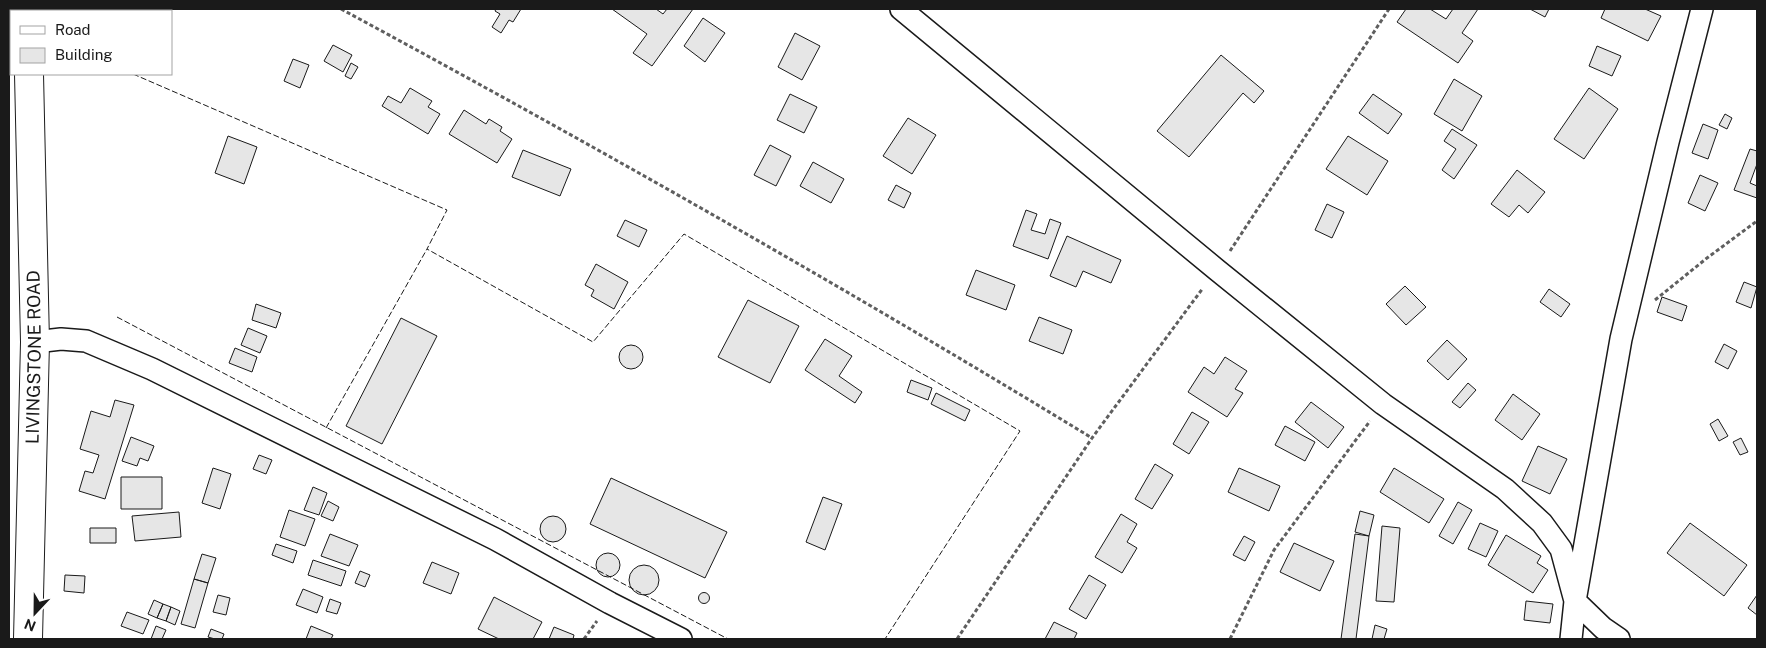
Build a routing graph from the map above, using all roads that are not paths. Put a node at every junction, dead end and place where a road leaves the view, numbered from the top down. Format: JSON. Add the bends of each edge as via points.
{"nodes":[{"id":1,"x":901,"y":9,"type":"edge"},
{"id":2,"x":1702,"y":9,"type":"edge"},
{"id":3,"x":29,"y":75,"type":"edge"},
{"id":4,"x":35,"y":342,"type":"junction"},
{"id":5,"x":1575,"y":602,"type":"junction"},
{"id":6,"x":28,"y":639,"type":"edge"},
{"id":7,"x":681,"y":639,"type":"edge"},
{"id":8,"x":1571,"y":639,"type":"edge"},
{"id":9,"x":1619,"y":639,"type":"edge"}],
"edges":[{"from":1,"to":5,"type":"street","via":[[1383,404],[1506,489],[1542,523],[1561,549]]},
{"from":2,"to":5,"type":"street","via":[[1621,339]]},
{"from":3,"to":4,"type":"highway","name":"LIVINGSTONE ROAD"},
{"from":4,"to":6,"type":"highway","name":"LIVINGSTONE ROAD"},
{"from":4,"to":7,"type":"street","via":[[86,341],[152,369],[495,538]]},
{"from":5,"to":8,"type":"street"},
{"from":5,"to":9,"type":"street","via":[[1602,628]]}]}
